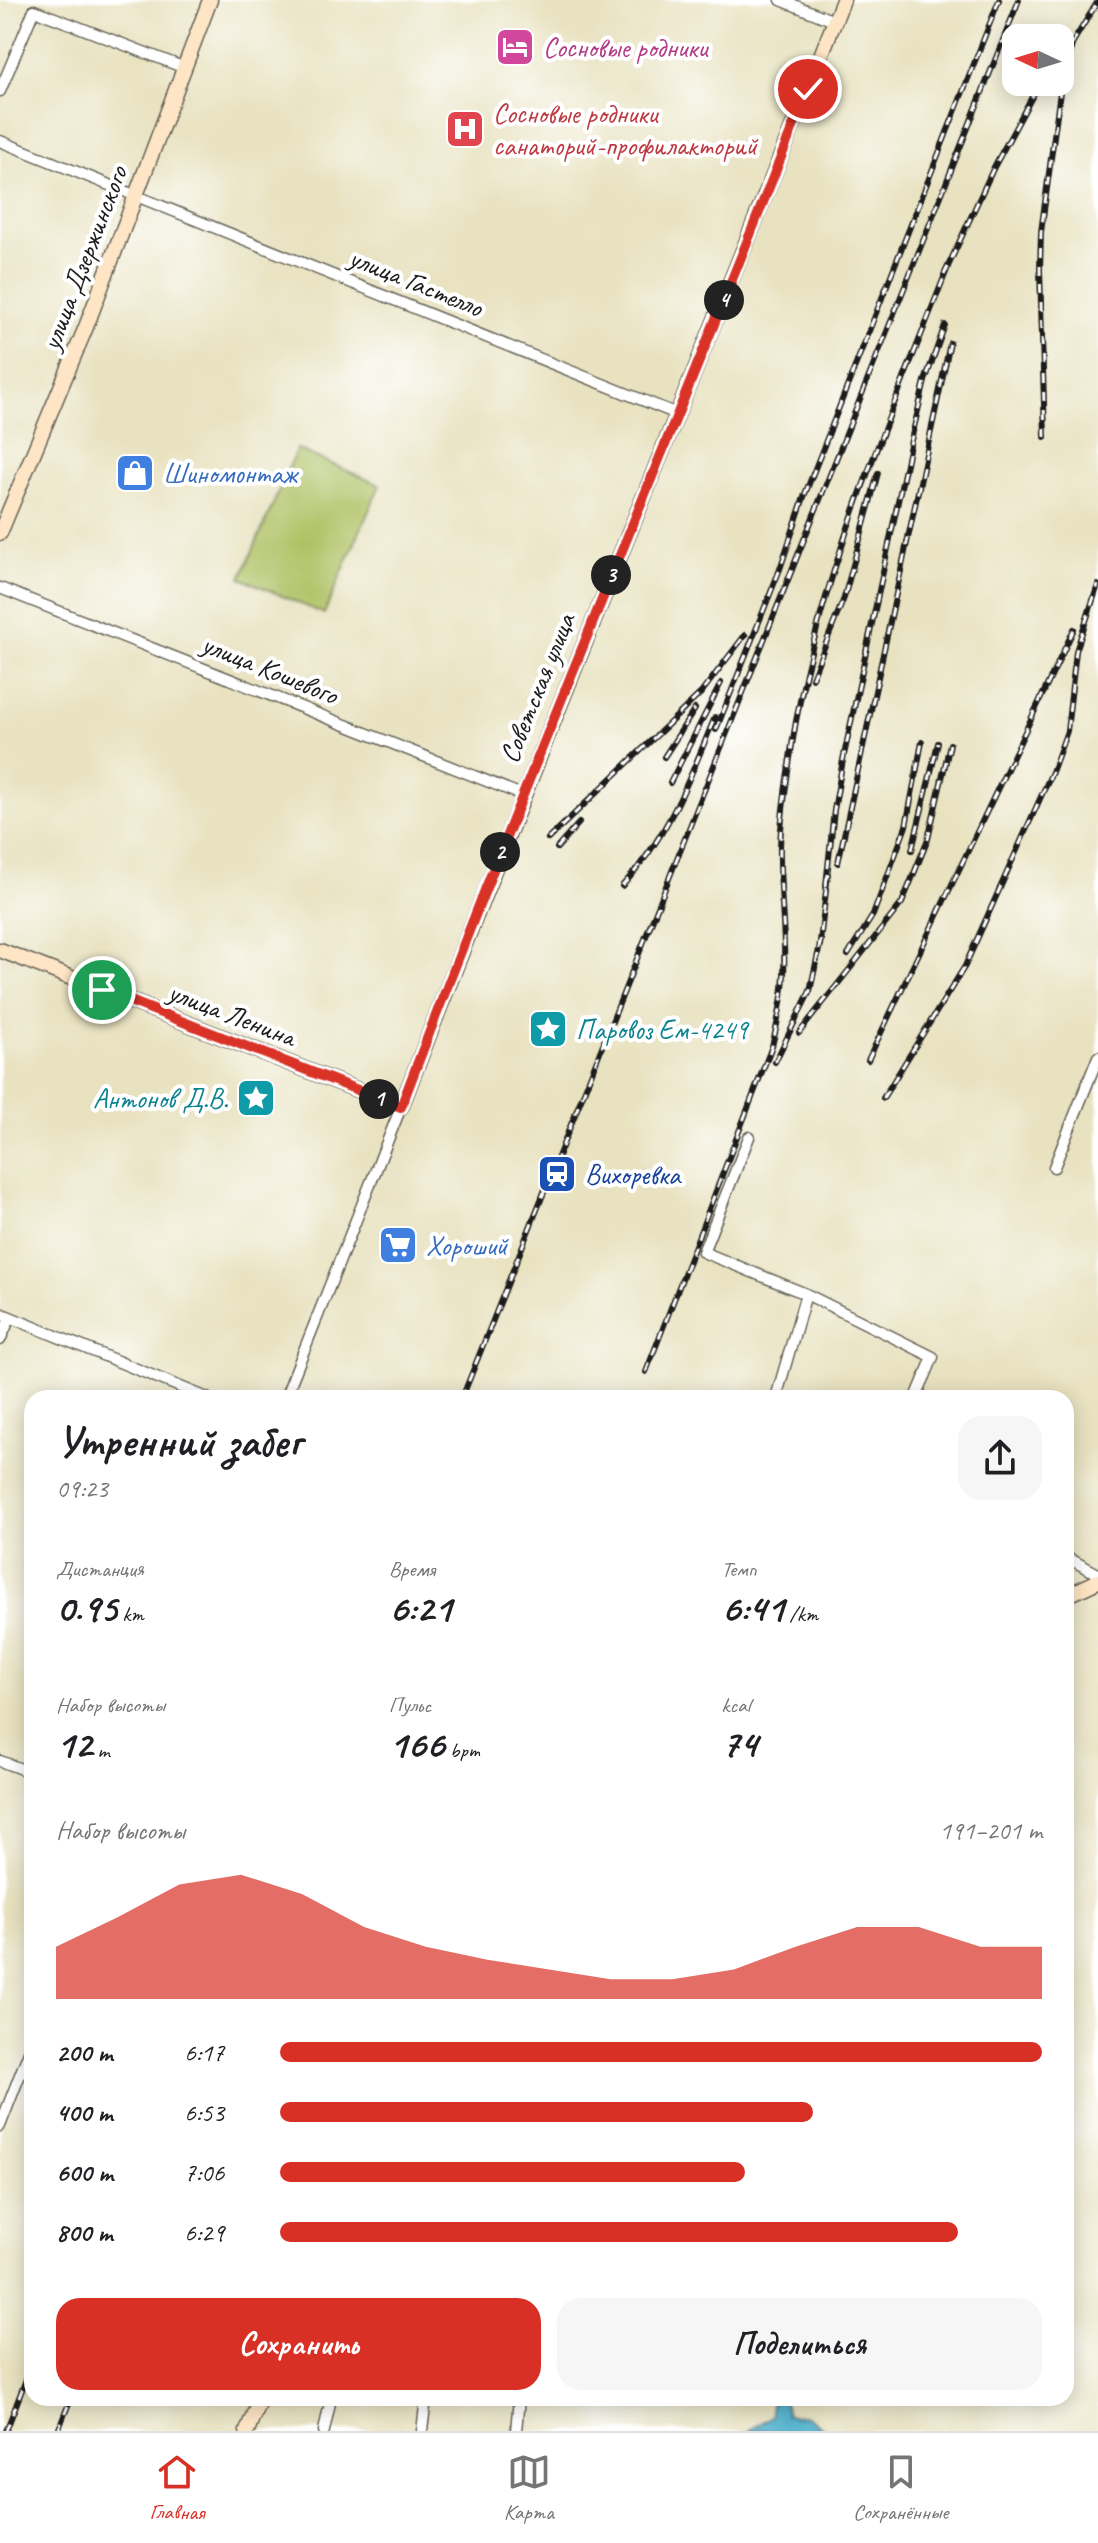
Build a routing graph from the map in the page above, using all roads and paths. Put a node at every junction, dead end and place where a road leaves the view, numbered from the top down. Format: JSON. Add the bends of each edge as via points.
{"nodes":[{"id":1,"x":210,"y":0,"type":"edge"},
{"id":2,"x":781,"y":0,"type":"edge"},
{"id":3,"x":843,"y":0,"type":"edge"},
{"id":4,"x":834,"y":21,"type":"junction"},
{"id":5,"x":185,"y":68,"type":"junction"},
{"id":6,"x":0,"y":91,"type":"edge"},
{"id":7,"x":0,"y":141,"type":"edge"},
{"id":8,"x":136,"y":198,"type":"junction"},
{"id":9,"x":677,"y":414,"type":"junction"},
{"id":10,"x":0,"y":533,"type":"edge"},
{"id":11,"x":0,"y":588,"type":"edge"},
{"id":12,"x":522,"y":795,"type":"junction"},
{"id":13,"x":0,"y":950,"type":"edge"},
{"id":14,"x":1098,"y":1057,"type":"edge"},
{"id":15,"x":401,"y":1107,"type":"junction"},
{"id":16,"x":749,"y":1137,"type":"dead end"},
{"id":17,"x":1054,"y":1167,"type":"dead end"},
{"id":18,"x":806,"y":1294,"type":"junction"},
{"id":19,"x":5,"y":1316,"type":"edge"},
{"id":20,"x":0,"y":1340,"type":"edge"},
{"id":21,"x":187,"y":1390,"type":"edge"},
{"id":22,"x":288,"y":1390,"type":"edge"},
{"id":23,"x":778,"y":1390,"type":"edge"},
{"id":24,"x":919,"y":1390,"type":"edge"},
{"id":25,"x":1074,"y":1561,"type":"edge"},
{"id":26,"x":1098,"y":1574,"type":"edge"},
{"id":27,"x":1098,"y":1581,"type":"edge"},
{"id":28,"x":1074,"y":1592,"type":"edge"},
{"id":29,"x":0,"y":1761,"type":"edge"},
{"id":30,"x":24,"y":1770,"type":"edge"},
{"id":31,"x":24,"y":2064,"type":"edge"},
{"id":32,"x":0,"y":2126,"type":"edge"},
{"id":33,"x":257,"y":2406,"type":"edge"},
{"id":34,"x":329,"y":2406,"type":"edge"},
{"id":35,"x":425,"y":2406,"type":"edge"},
{"id":36,"x":518,"y":2406,"type":"edge"},
{"id":37,"x":247,"y":2431,"type":"edge"},
{"id":38,"x":324,"y":2431,"type":"edge"},
{"id":39,"x":422,"y":2431,"type":"edge"},
{"id":40,"x":516,"y":2431,"type":"edge"}],
"edges":[{"from":1,"to":5,"type":"street","name":"улица Дзержинского"},
{"from":2,"to":4,"type":"street"},
{"from":3,"to":4,"type":"street","name":"Советская улица"},
{"from":4,"to":9,"type":"street","name":"Советская улица"},
{"from":5,"to":6,"type":"street","via":[[34,10]]},
{"from":5,"to":8,"type":"street","name":"улица Дзержинского"},
{"from":7,"to":8,"type":"street","name":"улица Гастелло"},
{"from":8,"to":9,"type":"street","name":"улица Гастелло"},
{"from":8,"to":10,"type":"street","name":"улица Дзержинского"},
{"from":9,"to":12,"type":"street","name":"Советская улица"},
{"from":11,"to":12,"type":"street","name":"улица Кошевого"},
{"from":12,"to":15,"type":"street","name":"Советская улица"},
{"from":13,"to":15,"type":"street","name":"улица Ленина"},
{"from":14,"to":17,"type":"street"},
{"from":15,"to":22,"type":"street","name":"Советская улица"},
{"from":16,"to":18,"type":"street","via":[[703,1252]]},
{"from":18,"to":23,"type":"street"},
{"from":18,"to":24,"type":"street","via":[[933,1357]]},
{"from":19,"to":20,"type":"street"},
{"from":19,"to":21,"type":"street"},
{"from":25,"to":26,"type":"street"},
{"from":27,"to":28,"type":"street"},
{"from":29,"to":30,"type":"street"},
{"from":31,"to":32,"type":"street"},
{"from":33,"to":37,"type":"street"},
{"from":34,"to":38,"type":"street"},
{"from":35,"to":39,"type":"street"},
{"from":36,"to":40,"type":"street"}]}
